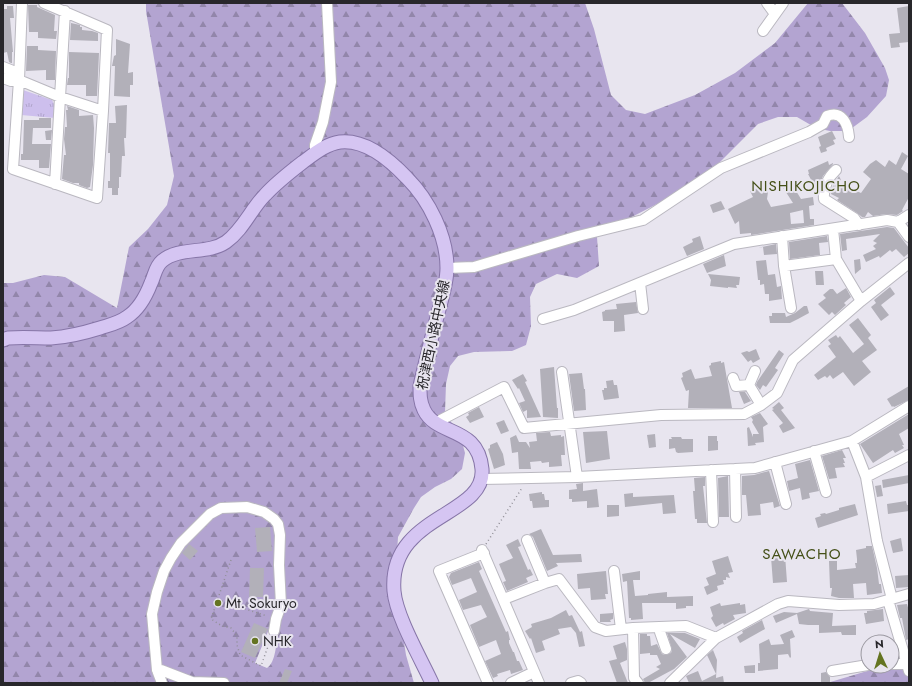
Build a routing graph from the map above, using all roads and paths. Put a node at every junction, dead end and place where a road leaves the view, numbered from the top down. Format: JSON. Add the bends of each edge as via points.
{"nodes":[{"id":1,"x":22,"y":3,"type":"edge"},
{"id":2,"x":44,"y":3,"type":"edge"},
{"id":3,"x":328,"y":3,"type":"edge"},
{"id":4,"x":767,"y":3,"type":"edge"},
{"id":5,"x":783,"y":3,"type":"edge"},
{"id":6,"x":65,"y":11,"type":"junction"},
{"id":7,"x":775,"y":14,"type":"junction"},
{"id":8,"x":763,"y":31,"type":"dead end"},
{"id":9,"x":3,"y":67,"type":"edge"},
{"id":10,"x":3,"y":78,"type":"edge"},
{"id":11,"x":19,"y":80,"type":"junction"},
{"id":12,"x":60,"y":97,"type":"junction"},
{"id":13,"x":103,"y":111,"type":"junction"},
{"id":14,"x":848,"y":137,"type":"dead end"},
{"id":15,"x":315,"y":154,"type":"junction"},
{"id":16,"x":836,"y":170,"type":"dead end"},
{"id":17,"x":55,"y":184,"type":"junction"},
{"id":18,"x":909,"y":215,"type":"edge"},
{"id":19,"x":898,"y":222,"type":"junction"},
{"id":20,"x":859,"y":225,"type":"junction"},
{"id":21,"x":833,"y":229,"type":"junction"},
{"id":22,"x":782,"y":236,"type":"junction"},
{"id":23,"x":909,"y":237,"type":"edge"},
{"id":24,"x":836,"y":259,"type":"junction"},
{"id":25,"x":909,"y":263,"type":"edge"},
{"id":26,"x":784,"y":266,"type":"junction"},
{"id":27,"x":447,"y":268,"type":"junction"},
{"id":28,"x":640,"y":283,"type":"junction"},
{"id":29,"x":862,"y":301,"type":"junction"},
{"id":30,"x":790,"y":308,"type":"dead end"},
{"id":31,"x":643,"y":309,"type":"dead end"},
{"id":32,"x":542,"y":319,"type":"dead end"},
{"id":33,"x":3,"y":340,"type":"edge"},
{"id":34,"x":755,"y":371,"type":"dead end"},
{"id":35,"x":562,"y":372,"type":"dead end"},
{"id":36,"x":733,"y":378,"type":"dead end"},
{"id":37,"x":749,"y":385,"type":"junction"},
{"id":38,"x":761,"y":405,"type":"junction"},
{"id":39,"x":909,"y":406,"type":"edge"},
{"id":40,"x":436,"y":423,"type":"junction"},
{"id":41,"x":570,"y":424,"type":"junction"},
{"id":42,"x":852,"y":441,"type":"junction"},
{"id":43,"x":814,"y":451,"type":"junction"},
{"id":44,"x":909,"y":455,"type":"edge"},
{"id":45,"x":775,"y":462,"type":"junction"},
{"id":46,"x":735,"y":469,"type":"junction"},
{"id":47,"x":711,"y":470,"type":"junction"},
{"id":48,"x":577,"y":476,"type":"junction"},
{"id":49,"x":866,"y":477,"type":"junction"},
{"id":50,"x":528,"y":478,"type":"junction"},
{"id":51,"x":480,"y":479,"type":"junction"},
{"id":52,"x":826,"y":492,"type":"dead end"},
{"id":53,"x":786,"y":504,"type":"dead end"},
{"id":54,"x":736,"y":517,"type":"dead end"},
{"id":55,"x":713,"y":522,"type":"dead end"},
{"id":56,"x":527,"y":540,"type":"dead end"},
{"id":57,"x":483,"y":551,"type":"junction"},
{"id":58,"x":231,"y":560,"type":"dead end"},
{"id":59,"x":614,"y":571,"type":"dead end"},
{"id":60,"x":545,"y":583,"type":"junction"},
{"id":61,"x":909,"y":594,"type":"edge"},
{"id":62,"x":504,"y":599,"type":"junction"},
{"id":63,"x":218,"y":600,"type":"junction"},
{"id":64,"x":890,"y":600,"type":"junction"},
{"id":65,"x":276,"y":619,"type":"junction"},
{"id":66,"x":661,"y":627,"type":"junction"},
{"id":67,"x":633,"y":628,"type":"junction"},
{"id":68,"x":621,"y":629,"type":"junction"},
{"id":69,"x":274,"y":631,"type":"joint"},
{"id":70,"x":716,"y":638,"type":"junction"},
{"id":71,"x":666,"y":649,"type":"dead end"},
{"id":72,"x":860,"y":666,"type":"edge"},
{"id":73,"x":908,"y":668,"type":"edge"},
{"id":74,"x":157,"y":670,"type":"junction"},
{"id":75,"x":832,"y":671,"type":"dead end"},
{"id":76,"x":534,"y":672,"type":"junction"},
{"id":77,"x":162,"y":683,"type":"edge"},
{"id":78,"x":224,"y":683,"type":"edge"},
{"id":79,"x":432,"y":683,"type":"edge"},
{"id":80,"x":488,"y":683,"type":"edge"},
{"id":81,"x":511,"y":683,"type":"edge"},
{"id":82,"x":539,"y":683,"type":"edge"},
{"id":83,"x":571,"y":683,"type":"edge"},
{"id":84,"x":581,"y":683,"type":"edge"},
{"id":85,"x":638,"y":683,"type":"edge"},
{"id":86,"x":670,"y":683,"type":"edge"}],
"edges":[{"from":1,"to":11,"type":"street"},
{"from":2,"to":6,"type":"street"},
{"from":3,"to":15,"type":"street","via":[[331,82]]},
{"from":4,"to":7,"type":"street"},
{"from":5,"to":7,"type":"street"},
{"from":6,"to":12,"type":"street"},
{"from":6,"to":13,"type":"street","via":[[107,30]]},
{"from":7,"to":8,"type":"street"},
{"from":9,"to":11,"type":"street","via":[[13,71]]},
{"from":10,"to":11,"type":"street"},
{"from":11,"to":12,"type":"street"},
{"from":11,"to":17,"type":"street","via":[[13,169]]},
{"from":12,"to":13,"type":"street"},
{"from":12,"to":17,"type":"street"},
{"from":13,"to":17,"type":"street","via":[[97,198]]},
{"from":14,"to":27,"type":"street","via":[[846,121],[831,114],[823,124],[809,132],[721,168],[643,220],[578,236],[474,267]]},
{"from":15,"to":27,"type":"main road","name":"祝津西小路中央線","via":[[340,142],[351,142],[371,149],[400,171],[417,189],[432,211],[444,247]]},
{"from":15,"to":33,"type":"main road","name":"祝津西小路中央線","via":[[264,195],[235,235],[225,243],[216,247],[176,253],[161,262],[154,271],[145,296],[128,317],[78,335]]},
{"from":16,"to":20,"type":"street","via":[[830,175],[823,193],[824,199],[854,218]]},
{"from":18,"to":19,"type":"street"},
{"from":19,"to":20,"type":"street","via":[[887,220]]},
{"from":19,"to":23,"type":"street"},
{"from":20,"to":21,"type":"street"},
{"from":21,"to":22,"type":"street"},
{"from":21,"to":24,"type":"street"},
{"from":22,"to":26,"type":"street"},
{"from":22,"to":28,"type":"street","via":[[734,244]]},
{"from":24,"to":26,"type":"street"},
{"from":24,"to":29,"type":"street"},
{"from":25,"to":29,"type":"street"},
{"from":26,"to":30,"type":"street"},
{"from":27,"to":40,"type":"main road","name":"祝津西小路中央線","via":[[445,286],[420,386],[420,399],[424,410]]},
{"from":28,"to":31,"type":"street"},
{"from":28,"to":32,"type":"street","via":[[574,310]]},
{"from":29,"to":38,"type":"street","via":[[793,360],[777,393]]},
{"from":34,"to":37,"type":"street"},
{"from":35,"to":41,"type":"street"},
{"from":36,"to":37,"type":"street","via":[[736,386]]},
{"from":37,"to":38,"type":"street"},
{"from":38,"to":41,"type":"street","via":[[744,414],[661,415]]},
{"from":39,"to":42,"type":"street"},
{"from":40,"to":41,"type":"street","via":[[504,388],[524,428]]},
{"from":40,"to":51,"type":"main road","name":"祝津西小路中央線","via":[[467,438],[474,445],[482,470]]},
{"from":41,"to":48,"type":"street"},
{"from":42,"to":43,"type":"street"},
{"from":42,"to":49,"type":"street"},
{"from":43,"to":45,"type":"street"},
{"from":43,"to":52,"type":"street"},
{"from":44,"to":49,"type":"street"},
{"from":45,"to":46,"type":"street","via":[[755,468]]},
{"from":45,"to":53,"type":"street"},
{"from":46,"to":47,"type":"street"},
{"from":46,"to":54,"type":"street"},
{"from":47,"to":48,"type":"street"},
{"from":47,"to":55,"type":"street"},
{"from":48,"to":50,"type":"street"},
{"from":49,"to":64,"type":"street"},
{"from":50,"to":51,"type":"street"},
{"from":50,"to":57,"type":"path"},
{"from":51,"to":79,"type":"main road","name":"祝津西小路中央線","via":[[473,496],[417,532],[406,544],[395,568],[394,592],[402,620]]},
{"from":56,"to":60,"type":"street"},
{"from":57,"to":62,"type":"street"},
{"from":57,"to":80,"type":"street","via":[[439,571]]},
{"from":58,"to":63,"type":"path"},
{"from":59,"to":68,"type":"street"},
{"from":60,"to":62,"type":"street"},
{"from":60,"to":68,"type":"street","via":[[559,579],[595,627],[606,631]]},
{"from":61,"to":64,"type":"street"},
{"from":62,"to":76,"type":"street"},
{"from":63,"to":65,"type":"path"},
{"from":63,"to":69,"type":"path","via":[[211,619],[231,628],[237,636],[240,655],[262,666]]},
{"from":64,"to":70,"type":"street","via":[[874,604],[839,605],[788,601]]},
{"from":64,"to":73,"type":"street"},
{"from":65,"to":69,"type":"street"},
{"from":65,"to":74,"type":"street","via":[[281,605],[278,524],[264,512],[247,507],[221,508],[192,530],[164,570],[152,614]]},
{"from":66,"to":67,"type":"street"},
{"from":66,"to":70,"type":"street","via":[[686,626]]},
{"from":66,"to":71,"type":"street","via":[[660,632]]},
{"from":67,"to":68,"type":"street"},
{"from":67,"to":85,"type":"street","via":[[634,678]]},
{"from":70,"to":86,"type":"street"},
{"from":72,"to":75,"type":"street"},
{"from":74,"to":77,"type":"street"},
{"from":74,"to":78,"type":"street","via":[[192,682]]},
{"from":76,"to":81,"type":"street"},
{"from":76,"to":82,"type":"street"},
{"from":83,"to":84,"type":"street"}]}
